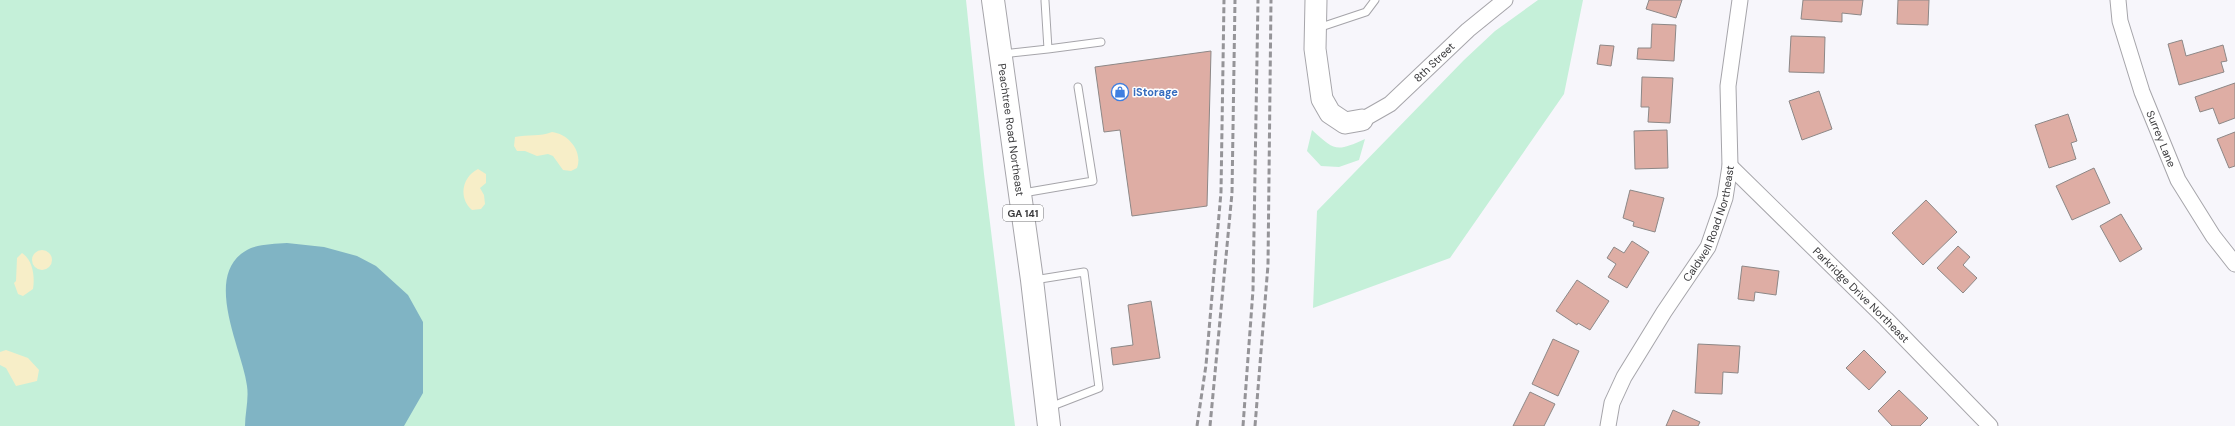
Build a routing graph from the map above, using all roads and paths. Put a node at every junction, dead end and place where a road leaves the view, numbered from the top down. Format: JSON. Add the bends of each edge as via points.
{"nodes":[{"id":1,"x":993,"y":0,"type":"edge"},
{"id":2,"x":1316,"y":0,"type":"edge"},
{"id":3,"x":1375,"y":0,"type":"edge"},
{"id":4,"x":1505,"y":0,"type":"edge"},
{"id":5,"x":1740,"y":0,"type":"edge"},
{"id":6,"x":2118,"y":0,"type":"edge"},
{"id":7,"x":1045,"y":1,"type":"dead end"},
{"id":8,"x":1316,"y":29,"type":"junction"},
{"id":9,"x":1101,"y":42,"type":"dead end"},
{"id":10,"x":1048,"y":49,"type":"junction"},
{"id":11,"x":1001,"y":54,"type":"junction"},
{"id":12,"x":1078,"y":87,"type":"dead end"},
{"id":13,"x":1362,"y":120,"type":"joint"},
{"id":14,"x":1730,"y":166,"type":"junction"},
{"id":15,"x":1020,"y":193,"type":"junction"},
{"id":16,"x":2235,"y":264,"type":"edge"},
{"id":17,"x":1032,"y":280,"type":"junction"},
{"id":18,"x":1048,"y":417,"type":"edge"},
{"id":19,"x":1608,"y":426,"type":"edge"},
{"id":20,"x":1990,"y":426,"type":"edge"}],
"edges":[{"from":1,"to":11,"type":"highway","name":"Peachtree Road Northeast","number":"GA 141"},
{"from":2,"to":8,"type":"street"},
{"from":3,"to":8,"type":"lane","via":[[1366,12]]},
{"from":4,"to":13,"type":"street","name":"8th Street","via":[[1468,30],[1390,104]]},
{"from":5,"to":14,"type":"street","name":"Caldwell Road Northeast","via":[[1728,86]]},
{"from":6,"to":16,"type":"street","name":"Surrey Lane","via":[[2120,21],[2142,92],[2178,180],[2213,236]]},
{"from":7,"to":10,"type":"lane"},
{"from":8,"to":13,"type":"street","via":[[1322,99],[1330,113],[1345,123]]},
{"from":9,"to":10,"type":"lane"},
{"from":10,"to":11,"type":"lane"},
{"from":11,"to":15,"type":"highway","name":"Peachtree Road Northeast","number":"GA 141"},
{"from":12,"to":15,"type":"lane","via":[[1093,181]]},
{"from":14,"to":19,"type":"street","name":"Caldwell Road Northeast","via":[[1725,198],[1708,247],[1624,377],[1612,403]]},
{"from":14,"to":20,"type":"street","name":"Parkridge Drive Northeast","via":[[1886,319]]},
{"from":15,"to":17,"type":"highway","name":"Peachtree Road Northeast","number":"GA 141"},
{"from":17,"to":18,"type":"highway","name":"Peachtree Road Northeast","number":"GA 141"},
{"from":17,"to":18,"type":"lane","via":[[1084,272],[1099,388]]}]}
